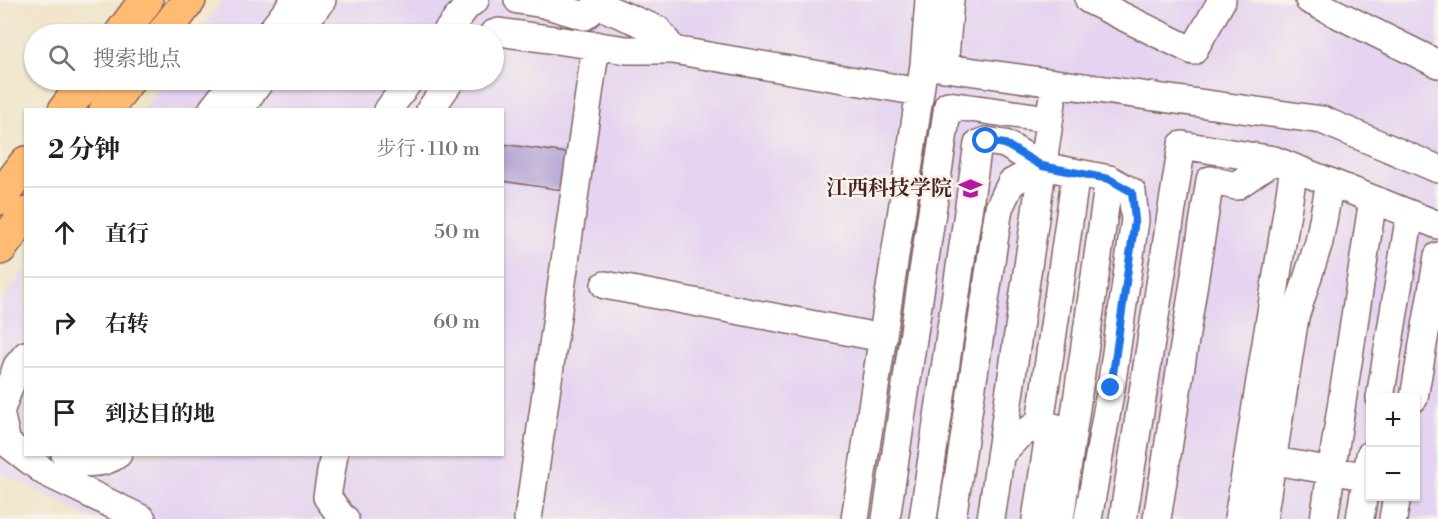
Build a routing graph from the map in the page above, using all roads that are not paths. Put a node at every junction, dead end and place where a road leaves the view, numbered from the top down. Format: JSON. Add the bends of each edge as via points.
{"nodes":[{"id":1,"x":146,"y":0,"type":"edge"},
{"id":2,"x":189,"y":0,"type":"edge"},
{"id":3,"x":295,"y":0,"type":"edge"},
{"id":4,"x":321,"y":0,"type":"edge"},
{"id":5,"x":475,"y":0,"type":"edge"},
{"id":6,"x":518,"y":0,"type":"edge"},
{"id":7,"x":929,"y":0,"type":"edge"},
{"id":8,"x":950,"y":0,"type":"edge"},
{"id":9,"x":1089,"y":0,"type":"edge"},
{"id":10,"x":1222,"y":0,"type":"edge"},
{"id":11,"x":1309,"y":0,"type":"edge"},
{"id":12,"x":599,"y":2,"type":"edge"},
{"id":13,"x":128,"y":24,"type":"edge"},
{"id":14,"x":171,"y":24,"type":"edge"},
{"id":15,"x":277,"y":24,"type":"edge"},
{"id":16,"x":303,"y":24,"type":"edge"},
{"id":17,"x":453,"y":24,"type":"edge"},
{"id":18,"x":504,"y":33,"type":"edge"},
{"id":19,"x":597,"y":45,"type":"junction"},
{"id":20,"x":673,"y":50,"type":"junction"},
{"id":21,"x":1438,"y":64,"type":"edge"},
{"id":22,"x":934,"y":66,"type":"junction"},
{"id":23,"x":1054,"y":83,"type":"junction"},
{"id":24,"x":80,"y":90,"type":"edge"},
{"id":25,"x":121,"y":90,"type":"edge"},
{"id":26,"x":227,"y":90,"type":"edge"},
{"id":27,"x":254,"y":90,"type":"edge"},
{"id":28,"x":403,"y":90,"type":"edge"},
{"id":29,"x":444,"y":90,"type":"edge"},
{"id":30,"x":920,"y":92,"type":"junction"},
{"id":31,"x":66,"y":108,"type":"edge"},
{"id":32,"x":107,"y":108,"type":"edge"},
{"id":33,"x":214,"y":108,"type":"edge"},
{"id":34,"x":240,"y":108,"type":"edge"},
{"id":35,"x":389,"y":108,"type":"edge"},
{"id":36,"x":431,"y":108,"type":"edge"},
{"id":37,"x":1050,"y":119,"type":"junction"},
{"id":38,"x":1284,"y":164,"type":"junction"},
{"id":39,"x":24,"y":166,"type":"edge"},
{"id":40,"x":1042,"y":166,"type":"junction"},
{"id":41,"x":1438,"y":169,"type":"edge"},
{"id":42,"x":1076,"y":173,"type":"junction"},
{"id":43,"x":1109,"y":179,"type":"junction"},
{"id":44,"x":1330,"y":182,"type":"junction"},
{"id":45,"x":0,"y":198,"type":"edge"},
{"id":46,"x":1373,"y":199,"type":"junction"},
{"id":47,"x":1410,"y":214,"type":"junction"},
{"id":48,"x":24,"y":217,"type":"edge"},
{"id":49,"x":1438,"y":225,"type":"edge"},
{"id":50,"x":0,"y":248,"type":"edge"},
{"id":51,"x":1438,"y":256,"type":"edge"},
{"id":52,"x":605,"y":285,"type":"dead end"},
{"id":53,"x":883,"y":338,"type":"junction"},
{"id":54,"x":24,"y":357,"type":"edge"},
{"id":55,"x":1381,"y":393,"type":"edge"},
{"id":56,"x":1415,"y":393,"type":"edge"},
{"id":57,"x":1040,"y":423,"type":"junction"},
{"id":58,"x":1071,"y":432,"type":"junction"},
{"id":59,"x":1102,"y":436,"type":"junction"},
{"id":60,"x":24,"y":455,"type":"edge"},
{"id":61,"x":1000,"y":455,"type":"junction"},
{"id":62,"x":25,"y":456,"type":"edge"},
{"id":63,"x":67,"y":456,"type":"edge"},
{"id":64,"x":116,"y":456,"type":"edge"},
{"id":65,"x":334,"y":456,"type":"edge"},
{"id":66,"x":1260,"y":459,"type":"junction"},
{"id":67,"x":1366,"y":469,"type":"edge"},
{"id":68,"x":1332,"y":470,"type":"junction"},
{"id":69,"x":1366,"y":486,"type":"edge"},
{"id":70,"x":1396,"y":501,"type":"edge"},
{"id":71,"x":142,"y":519,"type":"edge"},
{"id":72,"x":345,"y":519,"type":"edge"},
{"id":73,"x":528,"y":519,"type":"edge"},
{"id":74,"x":855,"y":519,"type":"edge"},
{"id":75,"x":886,"y":519,"type":"edge"},
{"id":76,"x":923,"y":519,"type":"edge"},
{"id":77,"x":952,"y":519,"type":"edge"},
{"id":78,"x":991,"y":519,"type":"edge"},
{"id":79,"x":1036,"y":519,"type":"edge"},
{"id":80,"x":1060,"y":519,"type":"edge"},
{"id":81,"x":1088,"y":519,"type":"edge"},
{"id":82,"x":1123,"y":519,"type":"edge"},
{"id":83,"x":1157,"y":519,"type":"edge"},
{"id":84,"x":1238,"y":519,"type":"edge"},
{"id":85,"x":1263,"y":519,"type":"edge"},
{"id":86,"x":1324,"y":519,"type":"edge"},
{"id":87,"x":1360,"y":519,"type":"edge"},
{"id":88,"x":1393,"y":519,"type":"edge"}],
"edges":[{"from":1,"to":13,"type":"main road"},
{"from":2,"to":14,"type":"main road"},
{"from":3,"to":15,"type":"street"},
{"from":4,"to":16,"type":"street"},
{"from":5,"to":17,"type":"street"},
{"from":6,"to":12,"type":"street","via":[[585,16]]},
{"from":7,"to":22,"type":"street"},
{"from":8,"to":22,"type":"street"},
{"from":9,"to":10,"type":"street","via":[[1193,51]]},
{"from":11,"to":21,"type":"street"},
{"from":12,"to":20,"type":"street","via":[[658,30]]},
{"from":18,"to":19,"type":"street"},
{"from":19,"to":20,"type":"street","via":[[627,50]]},
{"from":19,"to":73,"type":"street"},
{"from":20,"to":30,"type":"street"},
{"from":22,"to":23,"type":"street"},
{"from":22,"to":30,"type":"street"},
{"from":23,"to":37,"type":"street"},
{"from":23,"to":41,"type":"street","via":[[1322,120]]},
{"from":24,"to":31,"type":"main road"},
{"from":25,"to":32,"type":"main road"},
{"from":26,"to":33,"type":"street"},
{"from":27,"to":34,"type":"street"},
{"from":28,"to":35,"type":"street"},
{"from":29,"to":36,"type":"street"},
{"from":30,"to":53,"type":"street"},
{"from":37,"to":40,"type":"street"},
{"from":37,"to":75,"type":"street","via":[[948,105]]},
{"from":38,"to":44,"type":"street"},
{"from":38,"to":66,"type":"street"},
{"from":38,"to":82,"type":"street","via":[[1182,145]]},
{"from":38,"to":83,"type":"street","via":[[1236,186],[1210,180]]},
{"from":39,"to":45,"type":"main road"},
{"from":40,"to":42,"type":"street"},
{"from":40,"to":61,"type":"street"},
{"from":40,"to":76,"type":"street","via":[[1005,144],[978,144]]},
{"from":40,"to":77,"type":"street","via":[[1011,183],[999,208]]},
{"from":42,"to":43,"type":"street"},
{"from":42,"to":57,"type":"street"},
{"from":43,"to":58,"type":"street"},
{"from":43,"to":59,"type":"street","via":[[1132,192],[1135,220]]},
{"from":44,"to":46,"type":"street"},
{"from":44,"to":66,"type":"street","via":[[1319,242],[1295,317]]},
{"from":46,"to":47,"type":"street"},
{"from":46,"to":68,"type":"street"},
{"from":47,"to":49,"type":"street"},
{"from":47,"to":55,"type":"street"},
{"from":48,"to":50,"type":"main road"},
{"from":51,"to":56,"type":"street"},
{"from":52,"to":53,"type":"street"},
{"from":53,"to":74,"type":"street"},
{"from":54,"to":60,"type":"street","via":[[0,412],[7,442]]},
{"from":57,"to":58,"type":"street"},
{"from":57,"to":61,"type":"street","via":[[1017,436]]},
{"from":57,"to":79,"type":"street","via":[[1048,441]]},
{"from":58,"to":59,"type":"street"},
{"from":58,"to":80,"type":"street"},
{"from":59,"to":81,"type":"street"},
{"from":61,"to":78,"type":"street"},
{"from":62,"to":71,"type":"street","via":[[45,472]]},
{"from":63,"to":64,"type":"street","via":[[87,464]]},
{"from":65,"to":72,"type":"street","via":[[327,497]]},
{"from":66,"to":68,"type":"street"},
{"from":66,"to":84,"type":"street"},
{"from":66,"to":85,"type":"street"},
{"from":67,"to":68,"type":"street"},
{"from":68,"to":86,"type":"street"},
{"from":69,"to":87,"type":"street"},
{"from":70,"to":88,"type":"street"}]}
